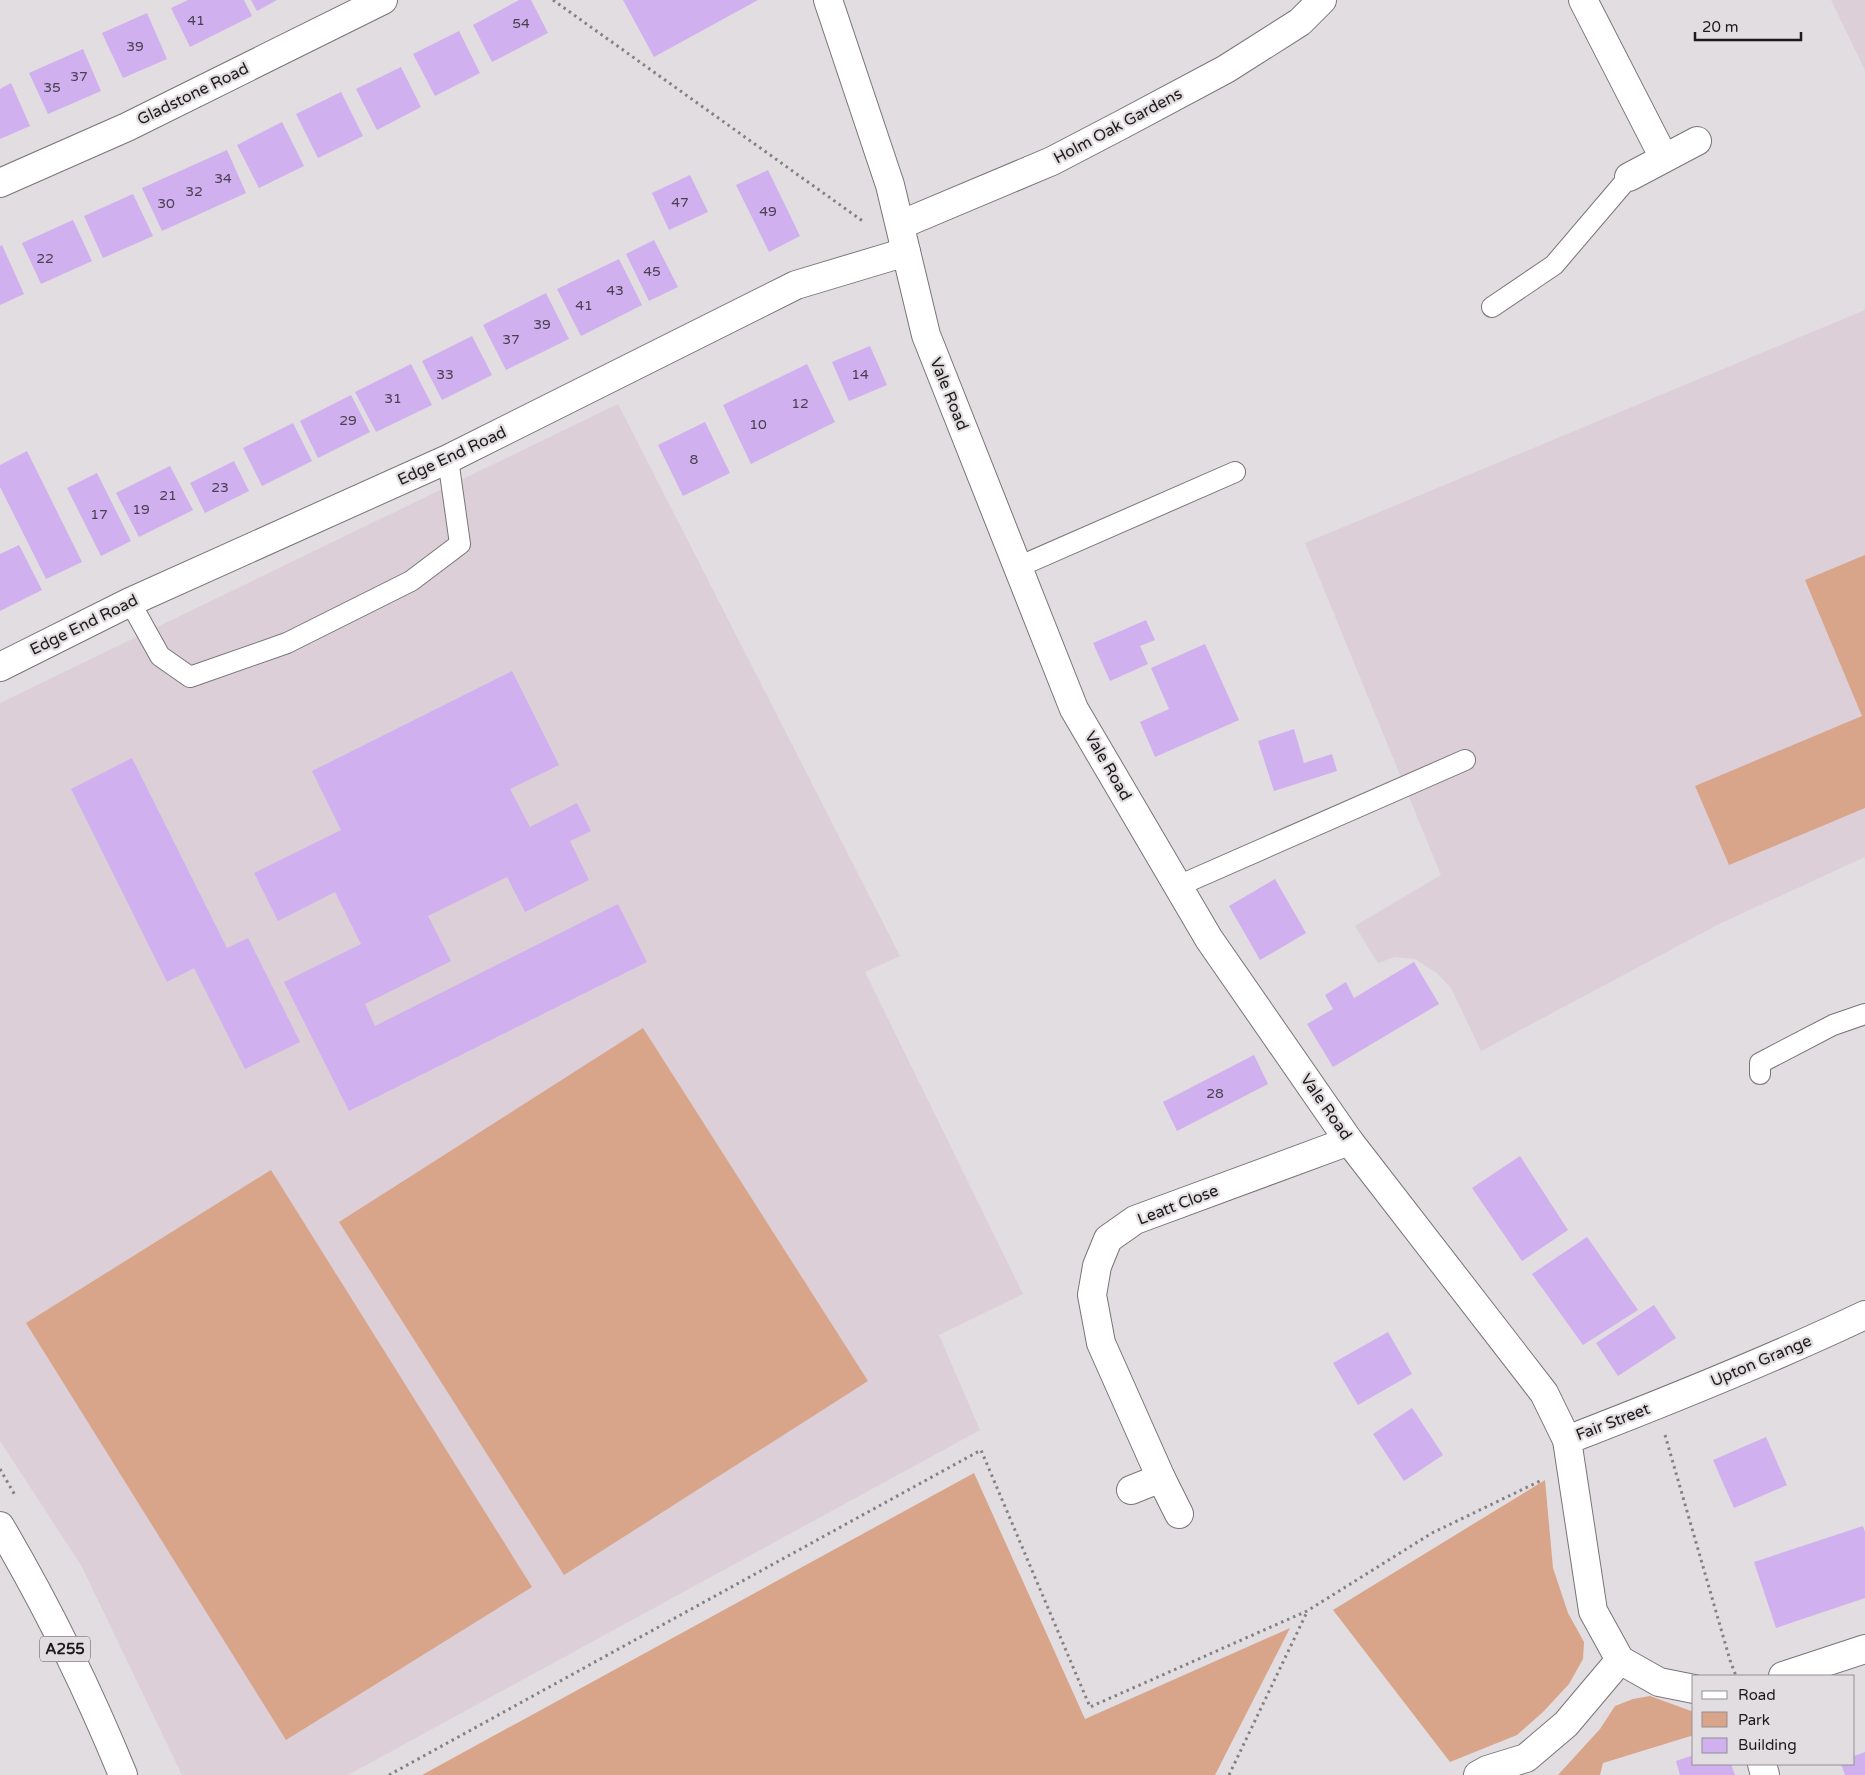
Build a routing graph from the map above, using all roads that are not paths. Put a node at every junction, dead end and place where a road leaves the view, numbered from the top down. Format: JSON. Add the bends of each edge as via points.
{"nodes":[{"id":1,"x":383,"y":0,"type":"edge"},
{"id":2,"x":828,"y":0,"type":"edge"},
{"id":3,"x":1322,"y":0,"type":"edge"},
{"id":4,"x":1583,"y":0,"type":"edge"},
{"id":5,"x":1697,"y":141,"type":"dead end"},
{"id":6,"x":1664,"y":158,"type":"junction"},
{"id":7,"x":1630,"y":177,"type":"joint"},
{"id":8,"x":0,"y":183,"type":"edge"},
{"id":9,"x":900,"y":225,"type":"junction"},
{"id":10,"x":906,"y":252,"type":"junction"},
{"id":11,"x":1492,"y":307,"type":"dead end"},
{"id":12,"x":448,"y":459,"type":"junction"},
{"id":13,"x":1235,"y":472,"type":"dead end"},
{"id":14,"x":1018,"y":567,"type":"junction"},
{"id":15,"x":130,"y":602,"type":"junction"},
{"id":16,"x":0,"y":667,"type":"edge"},
{"id":17,"x":1465,"y":760,"type":"dead end"},
{"id":18,"x":1178,"y":886,"type":"junction"},
{"id":19,"x":1865,"y":1014,"type":"edge"},
{"id":20,"x":1760,"y":1074,"type":"dead end"},
{"id":21,"x":1349,"y":1141,"type":"junction"},
{"id":22,"x":1865,"y":1315,"type":"edge"},
{"id":23,"x":1657,"y":1406,"type":"joint"},
{"id":24,"x":1570,"y":1452,"type":"junction"},
{"id":25,"x":1161,"y":1478,"type":"junction"},
{"id":26,"x":1131,"y":1490,"type":"dead end"},
{"id":27,"x":1179,"y":1514,"type":"dead end"},
{"id":28,"x":0,"y":1526,"type":"edge"},
{"id":29,"x":1865,"y":1649,"type":"edge"},
{"id":30,"x":1620,"y":1660,"type":"junction"},
{"id":31,"x":1786,"y":1675,"type":"edge"},
{"id":32,"x":1692,"y":1689,"type":"edge"},
{"id":33,"x":123,"y":1775,"type":"edge"},
{"id":34,"x":1478,"y":1775,"type":"edge"}],
"edges":[{"from":1,"to":8,"type":"street","name":"Gladstone Road","via":[[127,127]]},
{"from":2,"to":9,"type":"street","name":"Vale Road","via":[[890,185]]},
{"from":3,"to":9,"type":"street","name":"Holm Oak Gardens","via":[[1300,22],[1226,69],[1122,125],[1052,161]]},
{"from":4,"to":6,"type":"street"},
{"from":5,"to":6,"type":"street"},
{"from":6,"to":7,"type":"street"},
{"from":7,"to":11,"type":"lane","via":[[1554,265]]},
{"from":9,"to":10,"type":"street","name":"Vale Road"},
{"from":10,"to":12,"type":"street","name":"Edge End Road","via":[[796,285]]},
{"from":10,"to":14,"type":"street","name":"Vale Road","via":[[926,335]]},
{"from":12,"to":15,"type":"street","name":"Edge End Road"},
{"from":12,"to":15,"type":"lane","via":[[460,544],[411,581],[287,644],[190,677],[160,656]]},
{"from":13,"to":14,"type":"lane"},
{"from":14,"to":18,"type":"street","name":"Vale Road","via":[[1074,709]]},
{"from":15,"to":16,"type":"street","name":"Edge End Road"},
{"from":17,"to":18,"type":"lane"},
{"from":18,"to":21,"type":"street","name":"Vale Road","via":[[1209,938]]},
{"from":19,"to":20,"type":"lane","via":[[1833,1025],[1760,1063]]},
{"from":21,"to":24,"type":"street","name":"Vale Road","via":[[1544,1393]]},
{"from":21,"to":25,"type":"street","name":"Leatt Close","via":[[1135,1220],[1108,1239],[1097,1266],[1092,1295],[1100,1343]]},
{"from":22,"to":23,"type":"street","name":"Upton Grange"},
{"from":23,"to":24,"type":"street","name":"Fair Street"},
{"from":24,"to":30,"type":"street","name":"Fair Street","via":[[1593,1611]]},
{"from":25,"to":26,"type":"street"},
{"from":25,"to":27,"type":"street","name":"Leatt Close"},
{"from":28,"to":33,"type":"street","number":"A255","via":[[37,1590]]},
{"from":29,"to":31,"type":"street"},
{"from":30,"to":32,"type":"street","via":[[1659,1682]]},
{"from":30,"to":34,"type":"street","via":[[1566,1724],[1526,1758]]}]}
